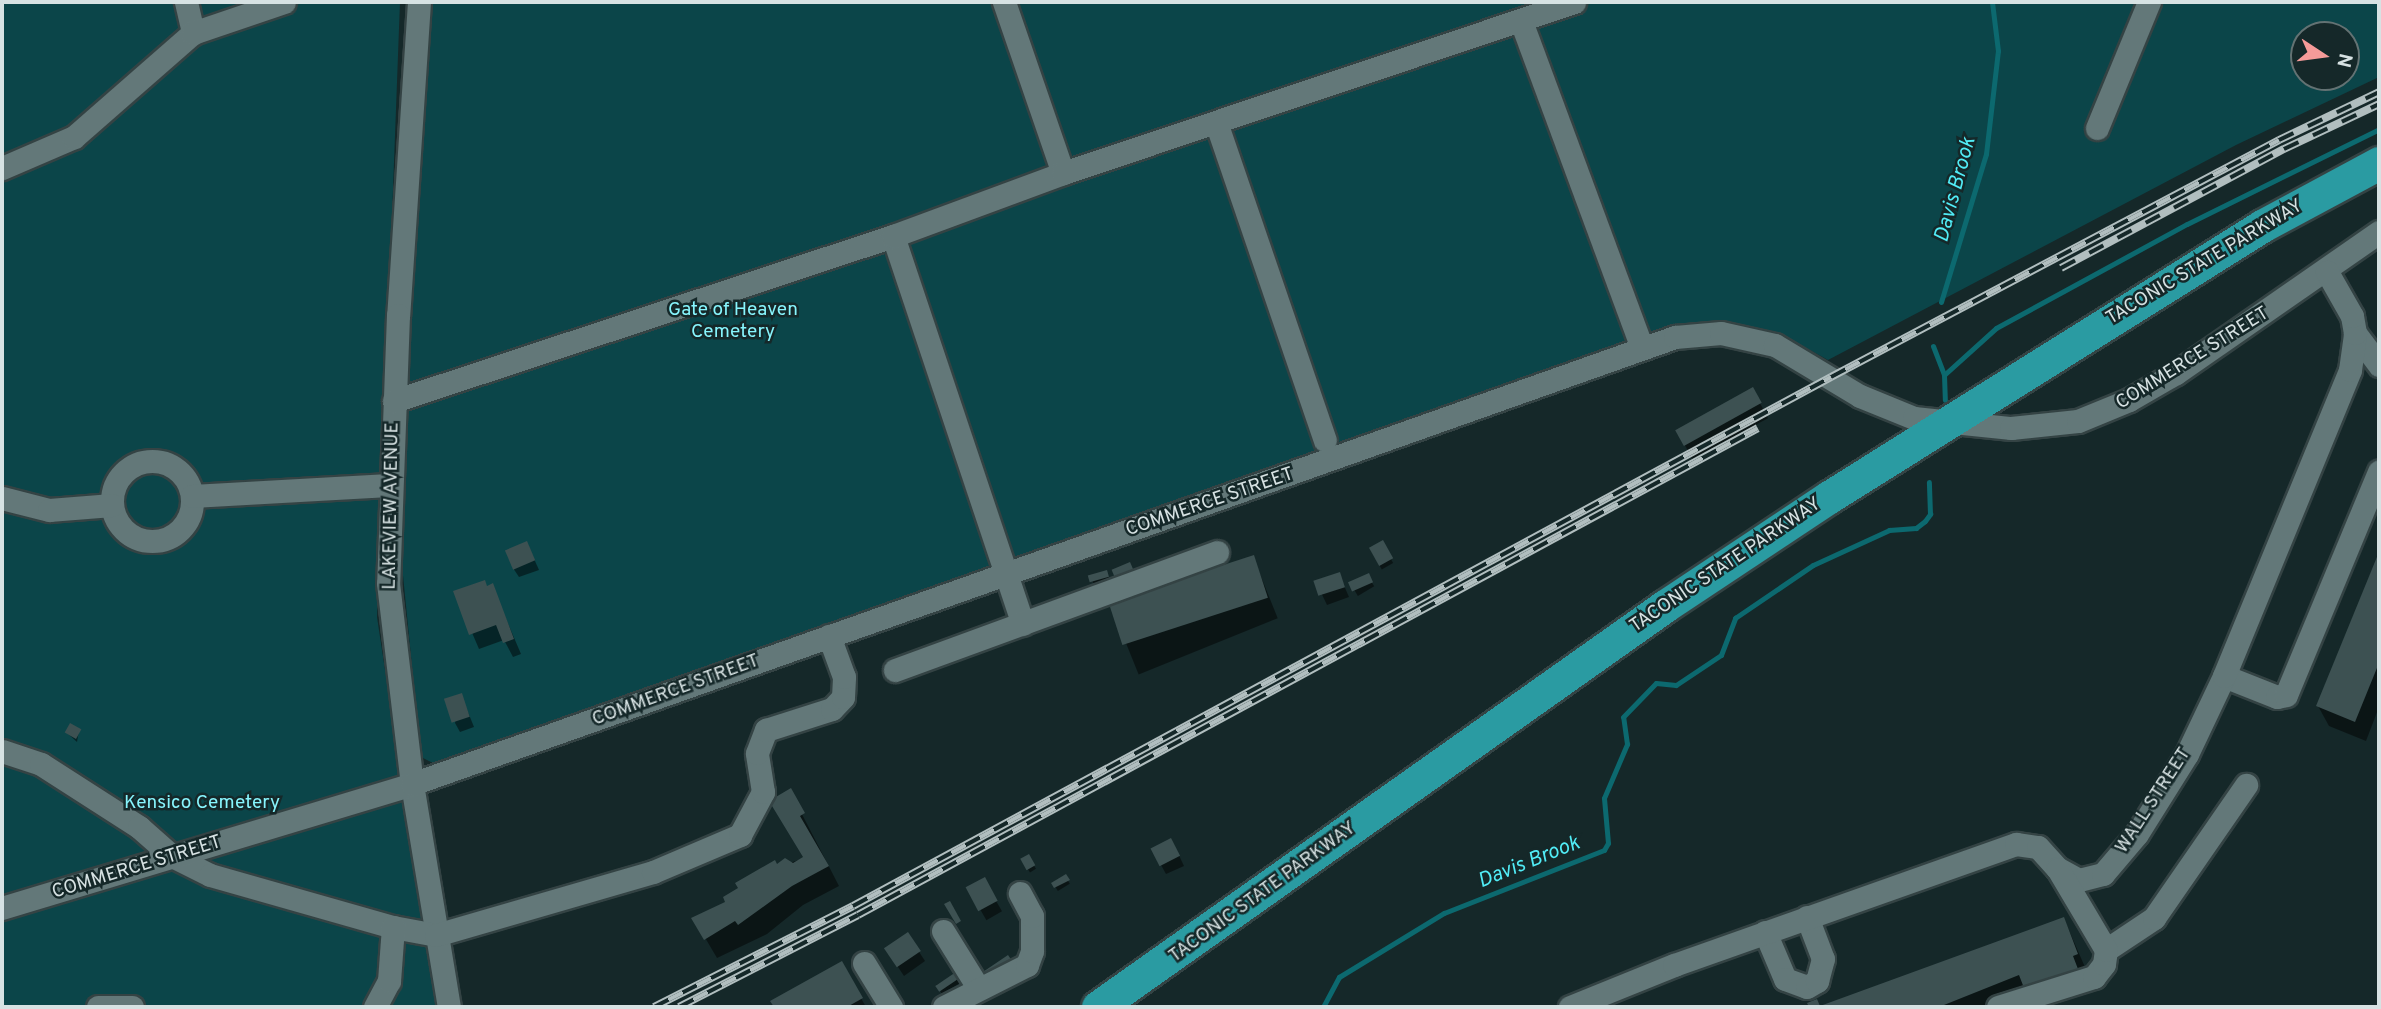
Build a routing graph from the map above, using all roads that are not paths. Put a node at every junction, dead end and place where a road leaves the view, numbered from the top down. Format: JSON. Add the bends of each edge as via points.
{"nodes":[{"id":1,"x":186,"y":2,"type":"edge"},
{"id":2,"x":284,"y":2,"type":"edge"},
{"id":3,"x":419,"y":2,"type":"edge"},
{"id":4,"x":1004,"y":2,"type":"edge"},
{"id":5,"x":1574,"y":2,"type":"edge"},
{"id":6,"x":2149,"y":2,"type":"edge"},
{"id":7,"x":1521,"y":21,"type":"junction"},
{"id":8,"x":193,"y":33,"type":"junction"},
{"id":9,"x":1217,"y":125,"type":"junction"},
{"id":10,"x":2097,"y":128,"type":"dead end"},
{"id":11,"x":2379,"y":163,"type":"edge"},
{"id":12,"x":2,"y":168,"type":"edge"},
{"id":13,"x":1063,"y":173,"type":"junction"},
{"id":14,"x":2379,"y":185,"type":"edge"},
{"id":15,"x":2379,"y":232,"type":"edge"},
{"id":16,"x":893,"y":236,"type":"junction"},
{"id":17,"x":2327,"y":272,"type":"junction"},
{"id":18,"x":2355,"y":333,"type":"junction"},
{"id":19,"x":1642,"y":348,"type":"junction"},
{"id":20,"x":2379,"y":365,"type":"edge"},
{"id":21,"x":394,"y":401,"type":"junction"},
{"id":22,"x":1963,"y":425,"type":"junction"},
{"id":23,"x":1325,"y":440,"type":"dead end"},
{"id":24,"x":2379,"y":472,"type":"edge"},
{"id":25,"x":389,"y":485,"type":"junction"},
{"id":26,"x":192,"y":496,"type":"junction"},
{"id":27,"x":2,"y":498,"type":"edge"},
{"id":28,"x":112,"y":505,"type":"junction"},
{"id":29,"x":1217,"y":552,"type":"dead end"},
{"id":30,"x":1005,"y":574,"type":"junction"},
{"id":31,"x":1023,"y":624,"type":"junction"},
{"id":32,"x":828,"y":636,"type":"junction"},
{"id":33,"x":895,"y":670,"type":"dead end"},
{"id":34,"x":2224,"y":676,"type":"junction"},
{"id":35,"x":2,"y":751,"type":"edge"},
{"id":36,"x":412,"y":784,"type":"junction"},
{"id":37,"x":2246,"y":785,"type":"dead end"},
{"id":38,"x":172,"y":856,"type":"junction"},
{"id":39,"x":2057,"y":868,"type":"junction"},
{"id":40,"x":1020,"y":893,"type":"dead end"},
{"id":41,"x":2,"y":908,"type":"edge"},
{"id":42,"x":1807,"y":916,"type":"junction"},
{"id":43,"x":393,"y":927,"type":"junction"},
{"id":44,"x":943,"y":931,"type":"dead end"},
{"id":45,"x":1765,"y":932,"type":"junction"},
{"id":46,"x":436,"y":935,"type":"junction"},
{"id":47,"x":2105,"y":950,"type":"junction"},
{"id":48,"x":864,"y":963,"type":"dead end"},
{"id":49,"x":979,"y":989,"type":"junction"},
{"id":50,"x":1610,"y":1002,"type":"edge"},
{"id":51,"x":98,"y":1007,"type":"edge"},
{"id":52,"x":132,"y":1007,"type":"edge"},
{"id":53,"x":374,"y":1007,"type":"edge"},
{"id":54,"x":449,"y":1007,"type":"edge"},
{"id":55,"x":891,"y":1007,"type":"edge"},
{"id":56,"x":944,"y":1007,"type":"edge"},
{"id":57,"x":1098,"y":1007,"type":"edge"},
{"id":58,"x":1133,"y":1007,"type":"edge"},
{"id":59,"x":1570,"y":1007,"type":"edge"},
{"id":60,"x":1998,"y":1007,"type":"edge"}],
"edges":[{"from":1,"to":8,"type":"street"},
{"from":2,"to":8,"type":"street"},
{"from":3,"to":21,"type":"street","name":"LAKEVIEW AVENUE"},
{"from":4,"to":13,"type":"street"},
{"from":5,"to":7,"type":"street"},
{"from":6,"to":10,"type":"street"},
{"from":7,"to":9,"type":"street"},
{"from":7,"to":19,"type":"street"},
{"from":8,"to":12,"type":"street","via":[[74,137]]},
{"from":9,"to":13,"type":"street"},
{"from":9,"to":23,"type":"street"},
{"from":11,"to":22,"type":"highway","name":"TACONIC STATE PARKWAY","via":[[2262,226]]},
{"from":13,"to":16,"type":"street"},
{"from":14,"to":22,"type":"highway","name":"TACONIC STATE PARKWAY"},
{"from":15,"to":17,"type":"street","name":"COMMERCE STREET"},
{"from":16,"to":21,"type":"street"},
{"from":16,"to":30,"type":"street"},
{"from":17,"to":18,"type":"street","name":"WALL STREET","via":[[2346,302]]},
{"from":17,"to":22,"type":"street","name":"COMMERCE STREET","via":[[2176,373],[2101,414],[2053,426]]},
{"from":18,"to":20,"type":"street"},
{"from":18,"to":34,"type":"street","name":"WALL STREET","via":[[2350,370]]},
{"from":19,"to":22,"type":"street","name":"COMMERCE STREET","via":[[1709,334],[1748,337],[1800,357],[1887,410]]},
{"from":19,"to":30,"type":"street","name":"COMMERCE STREET"},
{"from":21,"to":25,"type":"street","name":"LAKEVIEW AVENUE"},
{"from":22,"to":57,"type":"highway","name":"TACONIC STATE PARKWAY","via":[[1665,607]]},
{"from":22,"to":58,"type":"highway","name":"TACONIC STATE PARKWAY"},
{"from":24,"to":34,"type":"street","via":[[2286,695],[2277,697]]},
{"from":25,"to":26,"type":"street"},
{"from":25,"to":36,"type":"street","name":"LAKEVIEW AVENUE","via":[[388,583]]},
{"from":26,"to":28,"type":"street","via":[[188,482],[171,465],[139,462],[117,480]]},
{"from":26,"to":28,"type":"street","via":[[189,516],[165,539],[131,536],[116,519]]},
{"from":27,"to":28,"type":"street","via":[[49,510]]},
{"from":29,"to":31,"type":"street"},
{"from":30,"to":31,"type":"street"},
{"from":30,"to":32,"type":"street","name":"COMMERCE STREET"},
{"from":31,"to":33,"type":"street"},
{"from":32,"to":36,"type":"street","name":"COMMERCE STREET"},
{"from":32,"to":46,"type":"street","via":[[844,677],[843,697],[832,709],[766,730],[757,753],[763,792],[740,835],[653,872]]},
{"from":34,"to":39,"type":"street","name":"WALL STREET","via":[[2187,754],[2137,834],[2103,874],[2079,880]]},
{"from":35,"to":38,"type":"street","via":[[41,764],[139,827]]},
{"from":36,"to":38,"type":"street","name":"COMMERCE STREET"},
{"from":36,"to":46,"type":"street","name":"LAKEVIEW AVENUE"},
{"from":37,"to":47,"type":"street","via":[[2154,918]]},
{"from":38,"to":41,"type":"street","name":"COMMERCE STREET"},
{"from":38,"to":43,"type":"street","via":[[210,875]]},
{"from":39,"to":42,"type":"street","name":"WALL STREET","via":[[2038,848],[2016,844]]},
{"from":39,"to":47,"type":"street"},
{"from":40,"to":49,"type":"street","via":[[1032,916],[1032,951],[1027,965]]},
{"from":42,"to":45,"type":"street","name":"WALL STREET"},
{"from":42,"to":45,"type":"street","via":[[1823,959],[1817,981],[1807,987],[1785,979]]},
{"from":43,"to":46,"type":"street"},
{"from":43,"to":53,"type":"street","via":[[389,981]]},
{"from":44,"to":49,"type":"street"},
{"from":45,"to":50,"type":"street","name":"WALL STREET"},
{"from":46,"to":54,"type":"street","name":"LAKEVIEW AVENUE"},
{"from":47,"to":60,"type":"street","via":[[2104,964],[2094,977]]},
{"from":48,"to":55,"type":"street"},
{"from":49,"to":56,"type":"street"},
{"from":50,"to":59,"type":"street","name":"WALL STREET"},
{"from":51,"to":52,"type":"street"}]}
